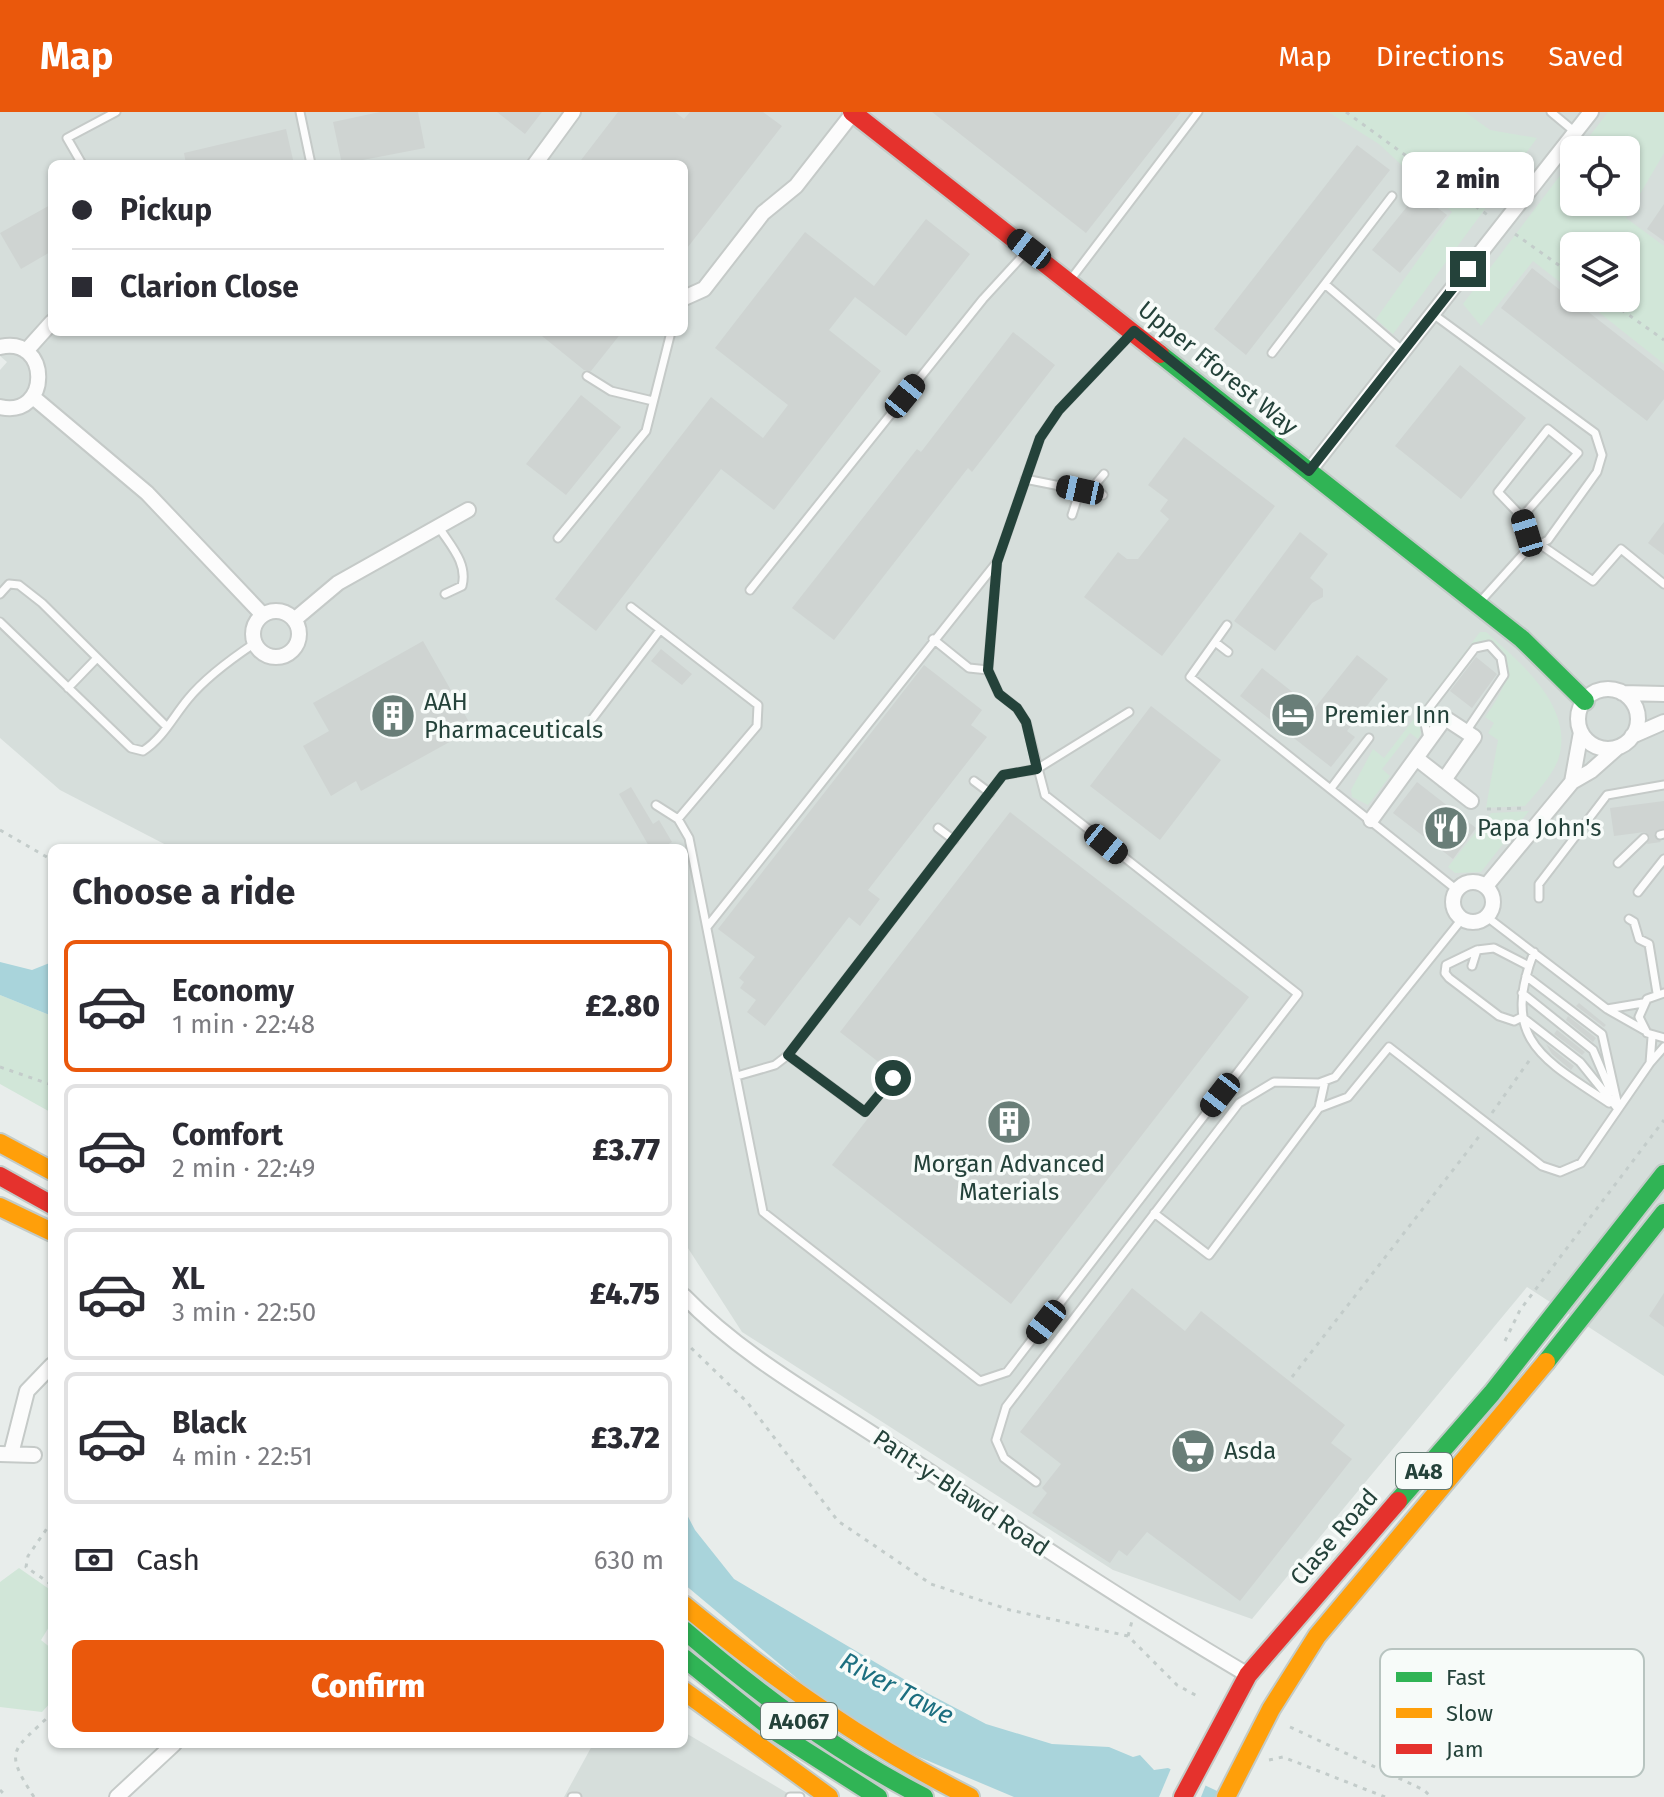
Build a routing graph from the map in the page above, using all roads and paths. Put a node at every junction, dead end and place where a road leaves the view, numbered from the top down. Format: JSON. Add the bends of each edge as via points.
{"nodes":[{"id":1,"x":116,"y":112,"type":"edge"},
{"id":2,"x":300,"y":112,"type":"edge"},
{"id":3,"x":573,"y":112,"type":"edge"},
{"id":4,"x":853,"y":112,"type":"edge"},
{"id":5,"x":1198,"y":112,"type":"edge"},
{"id":6,"x":1346,"y":112,"type":"edge"},
{"id":7,"x":1551,"y":112,"type":"edge"},
{"id":8,"x":1591,"y":112,"type":"edge"},
{"id":9,"x":1575,"y":132,"type":"junction"},
{"id":10,"x":80,"y":160,"type":"edge"},
{"id":11,"x":310,"y":160,"type":"edge"},
{"id":12,"x":538,"y":160,"type":"edge"},
{"id":13,"x":1392,"y":196,"type":"dead end"},
{"id":14,"x":1503,"y":224,"type":"junction"},
{"id":15,"x":1029,"y":249,"type":"junction"},
{"id":16,"x":1560,"y":266,"type":"edge"},
{"id":17,"x":1069,"y":281,"type":"junction"},
{"id":18,"x":1326,"y":285,"type":"junction"},
{"id":19,"x":688,"y":298,"type":"edge"},
{"id":20,"x":1625,"y":312,"type":"edge"},
{"id":21,"x":1433,"y":313,"type":"junction"},
{"id":22,"x":48,"y":326,"type":"edge"},
{"id":23,"x":1134,"y":331,"type":"junction"},
{"id":24,"x":670,"y":336,"type":"edge"},
{"id":25,"x":1664,"y":340,"type":"edge"},
{"id":26,"x":0,"y":347,"type":"edge"},
{"id":27,"x":26,"y":351,"type":"junction"},
{"id":28,"x":1404,"y":351,"type":"junction"},
{"id":29,"x":1272,"y":353,"type":"dead end"},
{"id":30,"x":587,"y":376,"type":"dead end"},
{"id":31,"x":33,"y":397,"type":"junction"},
{"id":32,"x":653,"y":401,"type":"junction"},
{"id":33,"x":0,"y":407,"type":"edge"},
{"id":34,"x":1309,"y":471,"type":"junction"},
{"id":35,"x":1104,"y":474,"type":"dead end"},
{"id":36,"x":1025,"y":479,"type":"junction"},
{"id":37,"x":1093,"y":487,"type":"junction"},
{"id":38,"x":1080,"y":490,"type":"junction"},
{"id":39,"x":1103,"y":495,"type":"dead end"},
{"id":40,"x":468,"y":510,"type":"dead end"},
{"id":41,"x":1072,"y":515,"type":"dead end"},
{"id":42,"x":1522,"y":517,"type":"junction"},
{"id":43,"x":440,"y":529,"type":"junction"},
{"id":44,"x":558,"y":538,"type":"dead end"},
{"id":45,"x":1541,"y":545,"type":"junction"},
{"id":46,"x":1532,"y":549,"type":"junction"},
{"id":47,"x":997,"y":562,"type":"junction"},
{"id":48,"x":1664,"y":584,"type":"edge"},
{"id":49,"x":750,"y":590,"type":"dead end"},
{"id":50,"x":0,"y":594,"type":"edge"},
{"id":51,"x":445,"y":594,"type":"dead end"},
{"id":52,"x":1478,"y":604,"type":"junction"},
{"id":53,"x":631,"y":607,"type":"dead end"},
{"id":54,"x":263,"y":615,"type":"junction"},
{"id":55,"x":294,"y":620,"type":"junction"},
{"id":56,"x":0,"y":622,"type":"edge"},
{"id":57,"x":1227,"y":625,"type":"dead end"},
{"id":58,"x":660,"y":630,"type":"junction"},
{"id":59,"x":933,"y":639,"type":"junction"},
{"id":60,"x":1215,"y":642,"type":"junction"},
{"id":61,"x":255,"y":643,"type":"junction"},
{"id":62,"x":1228,"y":652,"type":"dead end"},
{"id":63,"x":97,"y":658,"type":"junction"},
{"id":64,"x":988,"y":670,"type":"junction"},
{"id":65,"x":68,"y":688,"type":"junction"},
{"id":66,"x":1621,"y":693,"type":"junction"},
{"id":67,"x":1664,"y":694,"type":"edge"},
{"id":68,"x":1585,"y":701,"type":"junction"},
{"id":69,"x":1129,"y":712,"type":"dead end"},
{"id":70,"x":593,"y":718,"type":"dead end"},
{"id":71,"x":1664,"y":722,"type":"edge"},
{"id":72,"x":167,"y":727,"type":"junction"},
{"id":73,"x":1467,"y":730,"type":"junction"},
{"id":74,"x":1581,"y":732,"type":"junction"},
{"id":75,"x":1632,"y":736,"type":"junction"},
{"id":76,"x":1369,"y":738,"type":"dead end"},
{"id":77,"x":1428,"y":740,"type":"junction"},
{"id":78,"x":1617,"y":748,"type":"junction"},
{"id":79,"x":1416,"y":758,"type":"junction"},
{"id":80,"x":1037,"y":769,"type":"junction"},
{"id":81,"x":1444,"y":780,"type":"junction"},
{"id":82,"x":974,"y":781,"type":"dead end"},
{"id":83,"x":1572,"y":782,"type":"junction"},
{"id":84,"x":1664,"y":785,"type":"edge"},
{"id":85,"x":1332,"y":787,"type":"junction"},
{"id":86,"x":990,"y":793,"type":"junction"},
{"id":87,"x":1471,"y":801,"type":"dead end"},
{"id":88,"x":656,"y":805,"type":"dead end"},
{"id":89,"x":1526,"y":808,"type":"dead end"},
{"id":90,"x":1487,"y":809,"type":"dead end"},
{"id":91,"x":678,"y":819,"type":"junction"},
{"id":92,"x":1371,"y":820,"type":"junction"},
{"id":93,"x":938,"y":828,"type":"dead end"},
{"id":94,"x":0,"y":830,"type":"edge"},
{"id":95,"x":1644,"y":838,"type":"dead end"},
{"id":96,"x":954,"y":840,"type":"junction"},
{"id":97,"x":48,"y":858,"type":"edge"},
{"id":98,"x":1664,"y":859,"type":"edge"},
{"id":99,"x":1618,"y":863,"type":"dead end"},
{"id":100,"x":1486,"y":886,"type":"junction"},
{"id":101,"x":1457,"y":890,"type":"junction"},
{"id":102,"x":1638,"y":892,"type":"dead end"},
{"id":103,"x":1539,"y":898,"type":"dead end"},
{"id":104,"x":1487,"y":917,"type":"junction"},
{"id":105,"x":1462,"y":919,"type":"junction"},
{"id":106,"x":1629,"y":919,"type":"dead end"},
{"id":107,"x":707,"y":927,"type":"junction"},
{"id":108,"x":1477,"y":950,"type":"junction"},
{"id":109,"x":1534,"y":952,"type":"junction"},
{"id":110,"x":1472,"y":966,"type":"dead end"},
{"id":111,"x":1529,"y":966,"type":"junction"},
{"id":112,"x":1526,"y":976,"type":"junction"},
{"id":113,"x":1520,"y":990,"type":"junction"},
{"id":114,"x":1661,"y":993,"type":"edge"},
{"id":115,"x":1643,"y":1003,"type":"junction"},
{"id":116,"x":1607,"y":1009,"type":"junction"},
{"id":117,"x":1522,"y":1017,"type":"junction"},
{"id":118,"x":1647,"y":1032,"type":"junction"},
{"id":119,"x":1664,"y":1038,"type":"edge"},
{"id":120,"x":1533,"y":1047,"type":"junction"},
{"id":121,"x":1664,"y":1047,"type":"edge"},
{"id":122,"x":788,"y":1055,"type":"junction"},
{"id":123,"x":1650,"y":1063,"type":"junction"},
{"id":124,"x":0,"y":1067,"type":"edge"},
{"id":125,"x":737,"y":1076,"type":"junction"},
{"id":126,"x":893,"y":1078,"type":"dead end"},
{"id":127,"x":1325,"y":1081,"type":"junction"},
{"id":128,"x":48,"y":1084,"type":"edge"},
{"id":129,"x":1319,"y":1108,"type":"junction"},
{"id":130,"x":1618,"y":1109,"type":"junction"},
{"id":131,"x":1664,"y":1120,"type":"edge"},
{"id":132,"x":1487,"y":1123,"type":"junction"},
{"id":133,"x":0,"y":1142,"type":"edge"},
{"id":134,"x":48,"y":1169,"type":"edge"},
{"id":135,"x":1664,"y":1174,"type":"edge"},
{"id":136,"x":0,"y":1176,"type":"edge"},
{"id":137,"x":48,"y":1203,"type":"edge"},
{"id":138,"x":0,"y":1207,"type":"edge"},
{"id":139,"x":1154,"y":1213,"type":"junction"},
{"id":140,"x":1664,"y":1213,"type":"edge"},
{"id":141,"x":48,"y":1230,"type":"edge"},
{"id":142,"x":688,"y":1300,"type":"edge"},
{"id":143,"x":688,"y":1345,"type":"edge"},
{"id":144,"x":1501,"y":1350,"type":"dead end"},
{"id":145,"x":48,"y":1369,"type":"edge"},
{"id":146,"x":1292,"y":1377,"type":"dead end"},
{"id":147,"x":6,"y":1454,"type":"edge"},
{"id":148,"x":34,"y":1455,"type":"dead end"},
{"id":149,"x":1036,"y":1482,"type":"dead end"},
{"id":150,"x":48,"y":1527,"type":"edge"},
{"id":151,"x":48,"y":1582,"type":"edge"},
{"id":152,"x":688,"y":1608,"type":"edge"},
{"id":153,"x":688,"y":1633,"type":"edge"},
{"id":154,"x":688,"y":1661,"type":"edge"},
{"id":155,"x":1248,"y":1675,"type":"junction"},
{"id":156,"x":688,"y":1694,"type":"edge"},
{"id":157,"x":1199,"y":1697,"type":"dead end"},
{"id":158,"x":48,"y":1717,"type":"edge"},
{"id":159,"x":1290,"y":1727,"type":"dead end"},
{"id":160,"x":170,"y":1748,"type":"edge"},
{"id":161,"x":1264,"y":1760,"type":"dead end"},
{"id":162,"x":1380,"y":1769,"type":"edge"},
{"id":163,"x":1396,"y":1777,"type":"edge"},
{"id":164,"x":0,"y":1790,"type":"edge"},
{"id":165,"x":1228,"y":1793,"type":"edge"},
{"id":166,"x":7,"y":1797,"type":"edge"},
{"id":167,"x":34,"y":1797,"type":"edge"},
{"id":168,"x":117,"y":1797,"type":"edge"},
{"id":169,"x":790,"y":1797,"type":"edge"},
{"id":170,"x":800,"y":1797,"type":"edge"},
{"id":171,"x":829,"y":1797,"type":"edge"},
{"id":172,"x":878,"y":1797,"type":"edge"},
{"id":173,"x":924,"y":1797,"type":"edge"},
{"id":174,"x":970,"y":1797,"type":"edge"},
{"id":175,"x":1183,"y":1797,"type":"edge"},
{"id":176,"x":1385,"y":1797,"type":"edge"},
{"id":177,"x":1431,"y":1797,"type":"edge"}],
"edges":[{"from":1,"to":10,"type":"lane","via":[[67,138]]},
{"from":2,"to":11,"type":"lane"},
{"from":3,"to":12,"type":"street"},
{"from":4,"to":15,"type":"main road","name":"Upper Fforest Way"},
{"from":4,"to":19,"type":"street","via":[[796,186],[763,213],[704,289]]},
{"from":5,"to":17,"type":"lane"},
{"from":6,"to":14,"type":"path"},
{"from":7,"to":9,"type":"lane"},
{"from":8,"to":9,"type":"street"},
{"from":9,"to":14,"type":"street"},
{"from":13,"to":18,"type":"lane"},
{"from":14,"to":16,"type":"path"},
{"from":14,"to":21,"type":"street"},
{"from":15,"to":17,"type":"main road","name":"Upper Fforest Way"},
{"from":15,"to":49,"type":"lane"},
{"from":17,"to":23,"type":"main road","name":"Upper Fforest Way"},
{"from":18,"to":28,"type":"lane"},
{"from":18,"to":29,"type":"lane"},
{"from":20,"to":25,"type":"path"},
{"from":21,"to":28,"type":"street"},
{"from":21,"to":45,"type":"lane","via":[[1595,433],[1602,455],[1597,472]]},
{"from":22,"to":27,"type":"street"},
{"from":23,"to":34,"type":"main road","name":"Upper Fforest Way"},
{"from":23,"to":36,"type":"lane","via":[[1059,410],[1040,438]]},
{"from":24,"to":32,"type":"lane"},
{"from":26,"to":27,"type":"street"},
{"from":27,"to":31,"type":"street","via":[[39,368]]},
{"from":28,"to":34,"type":"street"},
{"from":30,"to":32,"type":"lane","via":[[611,391]]},
{"from":31,"to":33,"type":"street","via":[[15,408]]},
{"from":31,"to":54,"type":"street","via":[[147,493]]},
{"from":32,"to":44,"type":"lane","via":[[646,431]]},
{"from":34,"to":52,"type":"main road","name":"Upper Fforest Way"},
{"from":35,"to":37,"type":"lane"},
{"from":36,"to":38,"type":"lane"},
{"from":36,"to":47,"type":"lane"},
{"from":37,"to":38,"type":"lane"},
{"from":37,"to":39,"type":"lane"},
{"from":38,"to":41,"type":"lane"},
{"from":40,"to":43,"type":"street"},
{"from":42,"to":42,"type":"lane","via":[[1498,492],[1548,429],[1578,453]]},
{"from":42,"to":46,"type":"lane"},
{"from":43,"to":51,"type":"lane","via":[[464,576],[462,586]]},
{"from":43,"to":55,"type":"street","via":[[338,583]]},
{"from":45,"to":46,"type":"lane"},
{"from":45,"to":48,"type":"lane","via":[[1593,581],[1621,549]]},
{"from":46,"to":52,"type":"lane"},
{"from":47,"to":59,"type":"lane"},
{"from":47,"to":64,"type":"lane"},
{"from":50,"to":63,"type":"lane","via":[[9,584],[19,585]]},
{"from":52,"to":68,"type":"main road","name":"Upper Fforest Way"},
{"from":53,"to":58,"type":"lane"},
{"from":54,"to":55,"type":"street","via":[[280,612]]},
{"from":54,"to":61,"type":"street","via":[[254,628]]},
{"from":55,"to":61,"type":"street","via":[[299,635],[287,654],[272,657]]},
{"from":56,"to":65,"type":"lane"},
{"from":57,"to":60,"type":"lane"},
{"from":58,"to":70,"type":"lane"},
{"from":58,"to":91,"type":"lane","via":[[758,705],[757,726]]},
{"from":59,"to":64,"type":"lane","via":[[969,668]]},
{"from":59,"to":107,"type":"lane"},
{"from":60,"to":62,"type":"lane"},
{"from":60,"to":85,"type":"lane","via":[[1190,677]]},
{"from":61,"to":72,"type":"lane","via":[[190,697]]},
{"from":63,"to":65,"type":"lane"},
{"from":63,"to":72,"type":"lane"},
{"from":64,"to":80,"type":"lane","via":[[999,694],[1026,722]]},
{"from":65,"to":72,"type":"lane","via":[[131,748],[143,751]]},
{"from":66,"to":67,"type":"street"},
{"from":66,"to":68,"type":"street","via":[[1602,690]]},
{"from":66,"to":75,"type":"street","via":[[1635,707],[1637,727]]},
{"from":68,"to":74,"type":"street","via":[[1578,716]]},
{"from":69,"to":80,"type":"lane"},
{"from":71,"to":75,"type":"street"},
{"from":73,"to":77,"type":"street","via":[[1445,718]]},
{"from":73,"to":77,"type":"lane","via":[[1504,675],[1501,658],[1489,645],[1475,648],[1429,708],[1424,719]]},
{"from":73,"to":81,"type":"street","via":[[1474,737]]},
{"from":74,"to":78,"type":"street","via":[[1592,745]]},
{"from":74,"to":83,"type":"street"},
{"from":75,"to":78,"type":"street"},
{"from":76,"to":85,"type":"lane"},
{"from":77,"to":79,"type":"street"},
{"from":78,"to":83,"type":"street"},
{"from":79,"to":81,"type":"street"},
{"from":79,"to":92,"type":"street"},
{"from":80,"to":86,"type":"lane","via":[[1003,775]]},
{"from":80,"to":125,"type":"lane","via":[[1045,795],[1298,994],[1007,1372],[980,1381],[763,1212]]},
{"from":81,"to":87,"type":"street"},
{"from":82,"to":86,"type":"lane"},
{"from":83,"to":100,"type":"street"},
{"from":84,"to":103,"type":"lane","via":[[1607,795],[1539,884]]},
{"from":85,"to":92,"type":"lane"},
{"from":86,"to":96,"type":"lane"},
{"from":88,"to":91,"type":"lane"},
{"from":89,"to":90,"type":"path"},
{"from":91,"to":107,"type":"lane","via":[[689,838]]},
{"from":92,"to":101,"type":"lane"},
{"from":93,"to":96,"type":"lane"},
{"from":94,"to":97,"type":"path"},
{"from":95,"to":99,"type":"lane"},
{"from":96,"to":122,"type":"lane"},
{"from":98,"to":102,"type":"lane"},
{"from":100,"to":101,"type":"street","via":[[1468,882]]},
{"from":100,"to":104,"type":"street","via":[[1493,898]]},
{"from":101,"to":105,"type":"street","via":[[1454,909]]},
{"from":104,"to":105,"type":"street","via":[[1475,923]]},
{"from":104,"to":109,"type":"lane"},
{"from":105,"to":127,"type":"lane","via":[[1335,1077]]},
{"from":106,"to":114,"type":"lane","via":[[1639,939],[1649,944]]},
{"from":107,"to":125,"type":"lane"},
{"from":108,"to":110,"type":"lane"},
{"from":108,"to":111,"type":"lane","via":[[1494,948]]},
{"from":108,"to":117,"type":"lane","via":[[1452,960],[1445,973],[1499,1016],[1514,1021]]},
{"from":109,"to":111,"type":"lane"},
{"from":109,"to":116,"type":"lane"},
{"from":111,"to":112,"type":"lane"},
{"from":112,"to":113,"type":"lane"},
{"from":112,"to":130,"type":"lane","via":[[1602,1034]]},
{"from":113,"to":117,"type":"lane"},
{"from":113,"to":130,"type":"lane","via":[[1593,1050]]},
{"from":114,"to":115,"type":"lane"},
{"from":115,"to":116,"type":"lane"},
{"from":115,"to":118,"type":"lane","via":[[1639,1017]]},
{"from":116,"to":118,"type":"lane"},
{"from":117,"to":120,"type":"lane"},
{"from":117,"to":130,"type":"lane","via":[[1580,1062]]},
{"from":118,"to":119,"type":"lane"},
{"from":118,"to":123,"type":"lane","via":[[1654,1039]]},
{"from":120,"to":130,"type":"lane"},
{"from":120,"to":132,"type":"path","via":[[1531,1062]]},
{"from":121,"to":123,"type":"lane"},
{"from":122,"to":125,"type":"lane","via":[[775,1065]]},
{"from":122,"to":126,"type":"lane","via":[[865,1112]]},
{"from":123,"to":130,"type":"lane"},
{"from":124,"to":128,"type":"path"},
{"from":127,"to":129,"type":"lane"},
{"from":127,"to":139,"type":"lane","via":[[1274,1082],[1239,1103]]},
{"from":129,"to":132,"type":"lane","via":[[1348,1097],[1389,1047]]},
{"from":129,"to":139,"type":"lane","via":[[1209,1255]]},
{"from":130,"to":132,"type":"lane","via":[[1581,1163],[1560,1172],[1542,1166]]},
{"from":131,"to":144,"type":"path","via":[[1520,1310]]},
{"from":132,"to":146,"type":"path"},
{"from":133,"to":134,"type":"main road"},
{"from":135,"to":155,"type":"main road","name":"Clase Road","number":"A48","via":[[1501,1382]]},
{"from":136,"to":137,"type":"main road"},
{"from":138,"to":141,"type":"main road"},
{"from":139,"to":149,"type":"lane","via":[[1006,1407],[996,1440],[1004,1458]]},
{"from":140,"to":165,"type":"main road","name":"Clase Road","number":"A48","via":[[1531,1382],[1317,1636],[1271,1709]]},
{"from":142,"to":155,"type":"street","name":"Pant-y-Blawd Road","via":[[713,1326],[809,1392],[1136,1610]]},
{"from":143,"to":157,"type":"path","via":[[747,1402],[838,1521],[931,1584],[1010,1610],[1128,1636],[1177,1685]]},
{"from":145,"to":147,"type":"street","via":[[27,1391]]},
{"from":147,"to":148,"type":"street"},
{"from":150,"to":151,"type":"path","via":[[26,1567]]},
{"from":152,"to":174,"type":"main road","via":[[819,1711]]},
{"from":153,"to":173,"type":"main road","number":"A4067","via":[[787,1713],[856,1760]]},
{"from":154,"to":172,"type":"main road","number":"A4067","via":[[776,1732]]},
{"from":155,"to":175,"type":"main road","name":"Clase Road","number":"A48"},
{"from":156,"to":171,"type":"main road"},
{"from":158,"to":167,"type":"path","via":[[15,1756],[16,1769]]},
{"from":159,"to":162,"type":"path"},
{"from":160,"to":168,"type":"street"},
{"from":161,"to":176,"type":"path","via":[[1283,1757]]},
{"from":163,"to":177,"type":"path"},
{"from":164,"to":166,"type":"path"},
{"from":169,"to":170,"type":"lane"}]}
